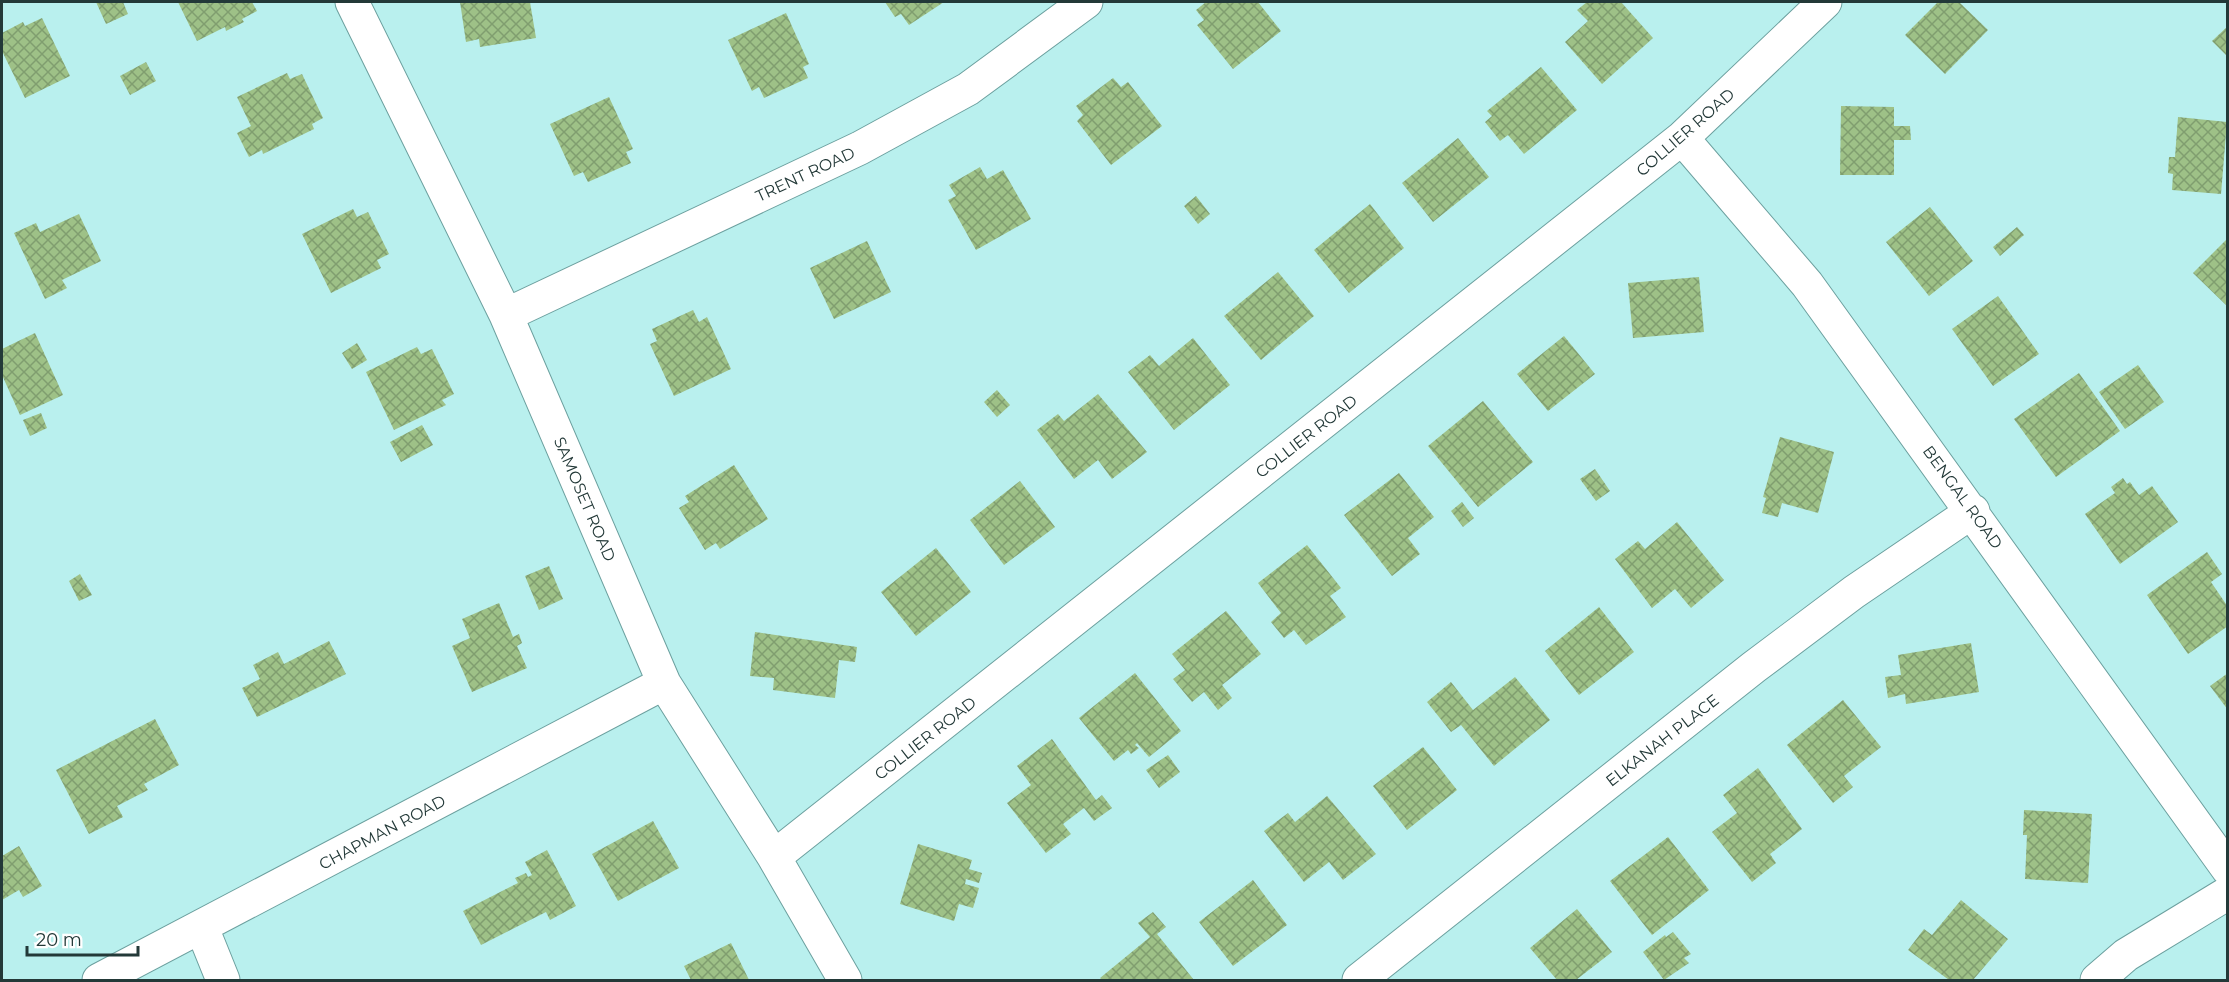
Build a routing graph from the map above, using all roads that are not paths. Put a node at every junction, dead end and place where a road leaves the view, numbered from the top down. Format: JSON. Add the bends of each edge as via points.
{"nodes":[{"id":1,"x":352,"y":2,"type":"edge"},
{"id":2,"x":1086,"y":2,"type":"edge"},
{"id":3,"x":1826,"y":2,"type":"edge"},
{"id":4,"x":1683,"y":138,"type":"junction"},
{"id":5,"x":506,"y":315,"type":"junction"},
{"id":6,"x":1973,"y":511,"type":"junction"},
{"id":7,"x":664,"y":683,"type":"junction"},
{"id":8,"x":774,"y":858,"type":"junction"},
{"id":9,"x":2228,"y":868,"type":"edge"},
{"id":10,"x":2228,"y":893,"type":"edge"},
{"id":11,"x":202,"y":928,"type":"junction"},
{"id":12,"x":99,"y":981,"type":"edge"},
{"id":13,"x":223,"y":981,"type":"edge"},
{"id":14,"x":845,"y":981,"type":"edge"},
{"id":15,"x":1359,"y":981,"type":"edge"},
{"id":16,"x":2097,"y":981,"type":"edge"}],
"edges":[{"from":1,"to":5,"type":"street","name":"SAMOSET ROAD"},
{"from":2,"to":5,"type":"street","name":"TRENT ROAD","via":[[968,89],[860,148]]},
{"from":3,"to":4,"type":"street","name":"COLLIER ROAD"},
{"from":4,"to":6,"type":"street","name":"BENGAL ROAD","via":[[1807,284]]},
{"from":4,"to":8,"type":"street","name":"COLLIER ROAD"},
{"from":5,"to":7,"type":"street","name":"SAMOSET ROAD"},
{"from":6,"to":9,"type":"street","name":"BENGAL ROAD"},
{"from":6,"to":15,"type":"street","name":"ELKANAH PLACE","via":[[1854,592],[1754,667]]},
{"from":7,"to":8,"type":"street","name":"SAMOSET ROAD"},
{"from":7,"to":11,"type":"street","name":"CHAPMAN ROAD"},
{"from":8,"to":14,"type":"street","name":"SAMOSET ROAD"},
{"from":10,"to":16,"type":"street","via":[[2126,955]]},
{"from":11,"to":12,"type":"street","name":"CHAPMAN ROAD"},
{"from":11,"to":13,"type":"street"}]}
